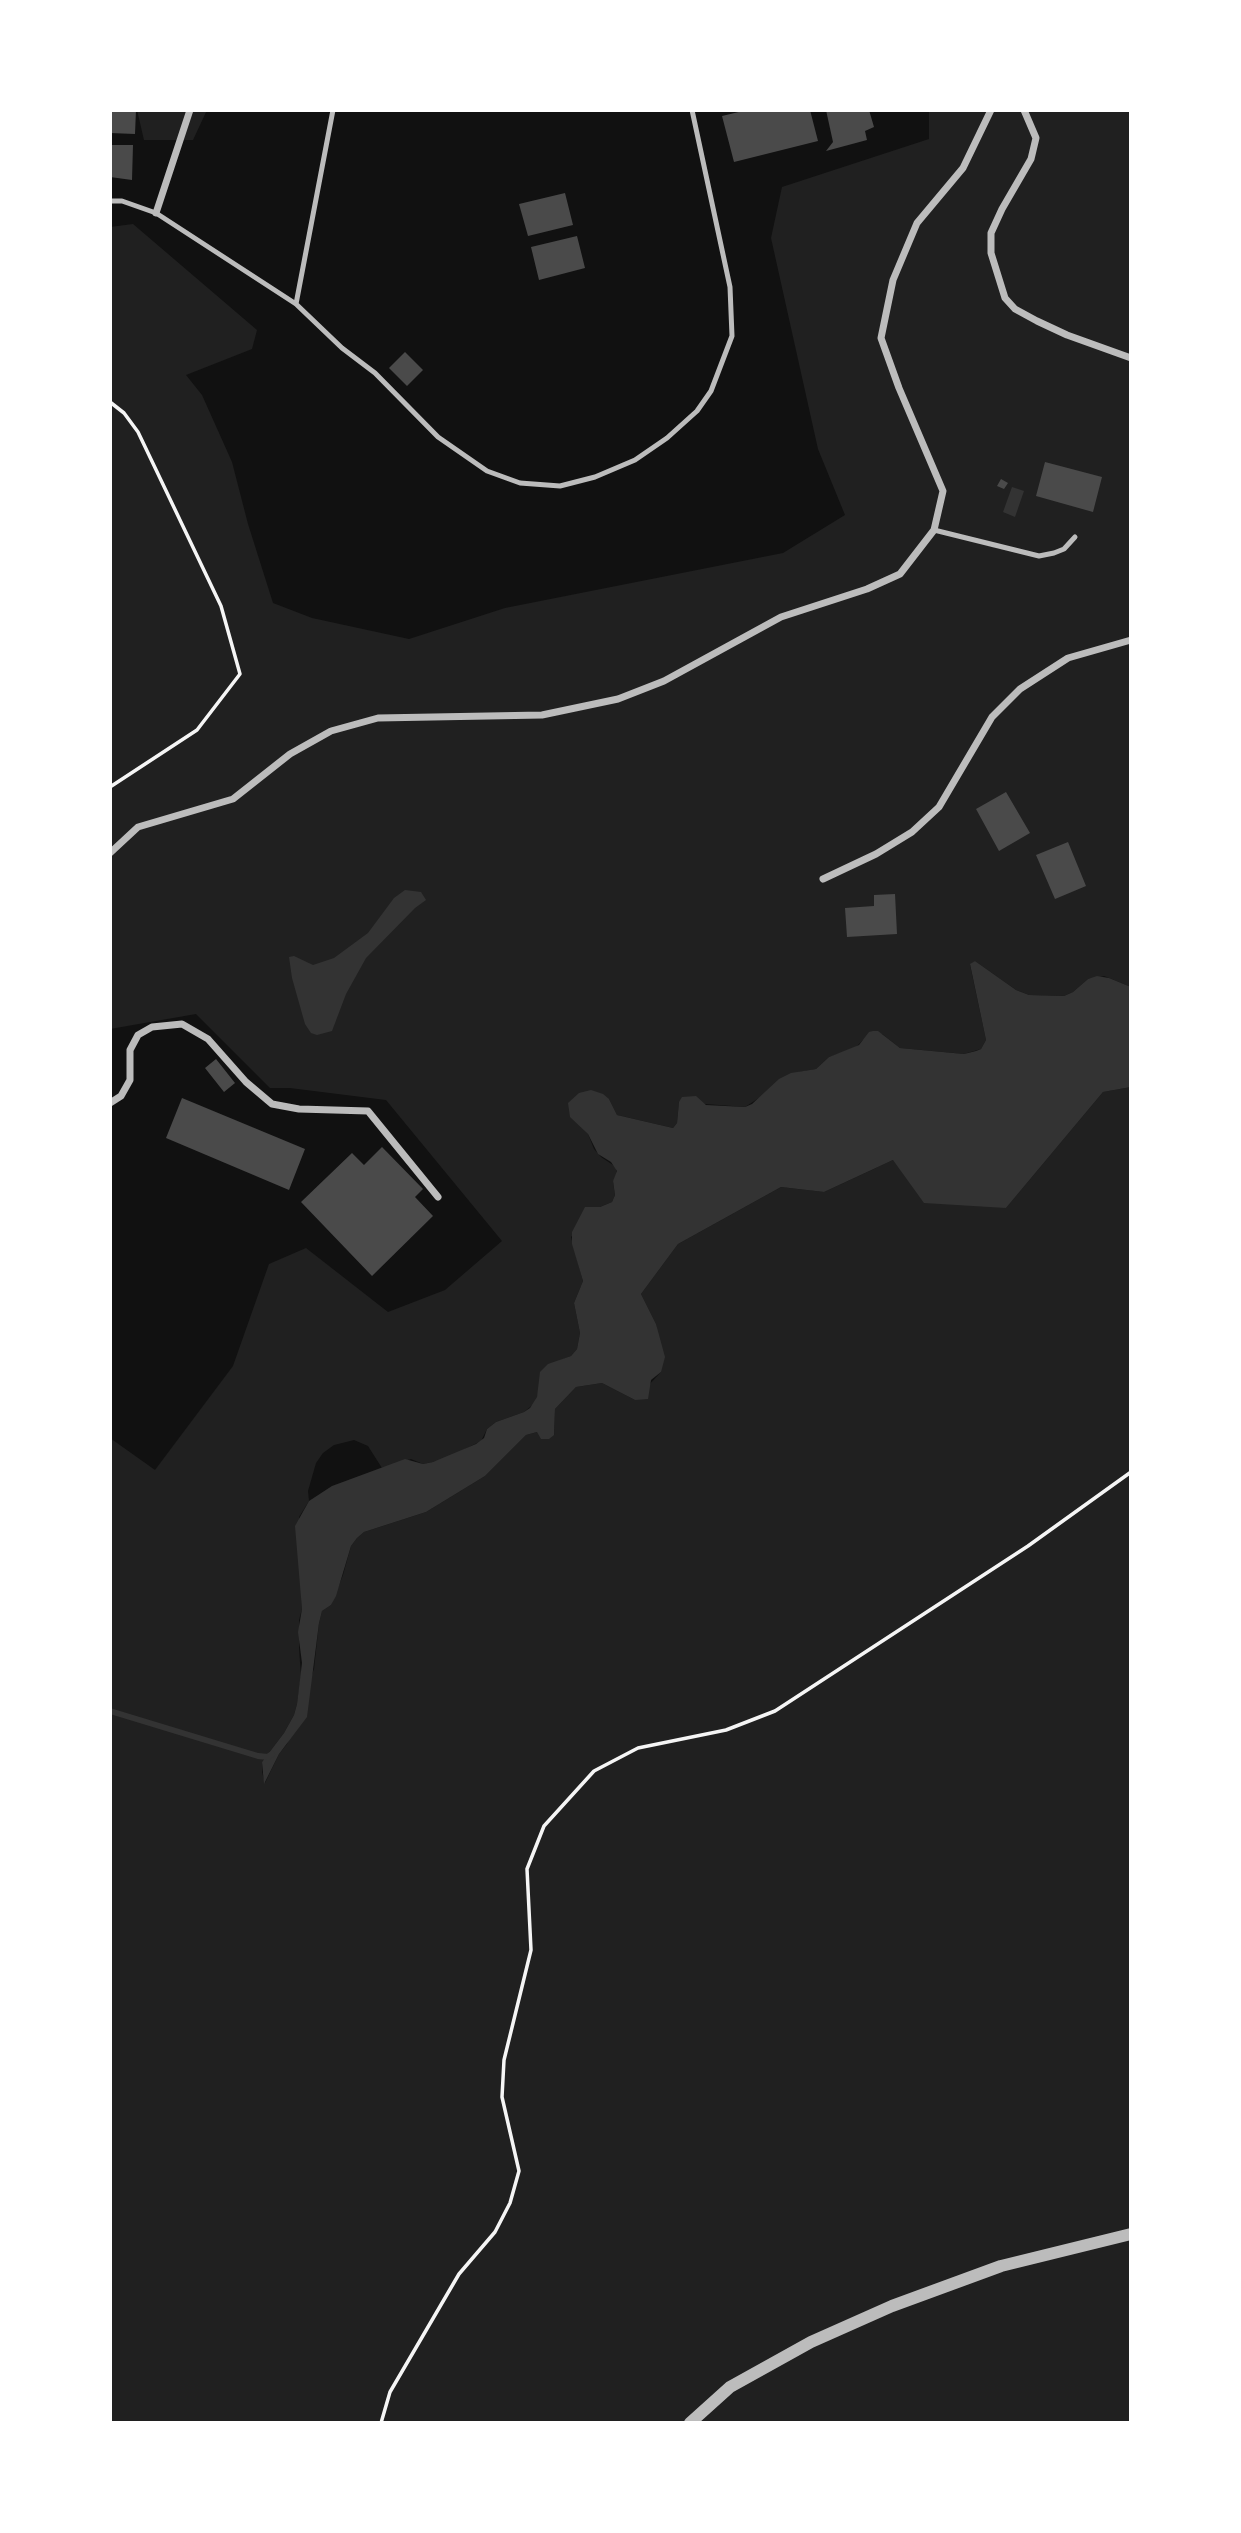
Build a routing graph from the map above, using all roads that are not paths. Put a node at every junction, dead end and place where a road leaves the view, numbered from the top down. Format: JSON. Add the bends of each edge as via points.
{"nodes":[{"id":1,"x":190,"y":110,"type":"edge"},
{"id":2,"x":333,"y":110,"type":"edge"},
{"id":3,"x":692,"y":110,"type":"edge"},
{"id":4,"x":991,"y":110,"type":"edge"},
{"id":5,"x":1024,"y":110,"type":"edge"},
{"id":6,"x":110,"y":201,"type":"edge"},
{"id":7,"x":156,"y":214,"type":"junction"},
{"id":8,"x":296,"y":304,"type":"junction"},
{"id":9,"x":1131,"y":358,"type":"edge"},
{"id":10,"x":934,"y":530,"type":"junction"},
{"id":11,"x":1075,"y":537,"type":"dead end"},
{"id":12,"x":1131,"y":640,"type":"edge"},
{"id":13,"x":110,"y":853,"type":"edge"},
{"id":14,"x":823,"y":879,"type":"dead end"},
{"id":15,"x":110,"y":1103,"type":"edge"},
{"id":16,"x":438,"y":1197,"type":"dead end"},
{"id":17,"x":1131,"y":2234,"type":"edge"},
{"id":18,"x":690,"y":2423,"type":"edge"}],
"edges":[{"from":1,"to":7,"type":"street"},
{"from":2,"to":8,"type":"lane"},
{"from":3,"to":8,"type":"lane","via":[[730,287],[732,336],[711,391],[696,411],[635,460],[560,486],[520,483],[487,471],[438,437],[375,373]]},
{"from":4,"to":10,"type":"street","via":[[963,168],[917,223],[893,280],[881,338],[943,491]]},
{"from":5,"to":9,"type":"street","via":[[1036,138],[1031,159],[991,233],[990,253],[1005,298],[1037,321]]},
{"from":6,"to":7,"type":"lane"},
{"from":7,"to":8,"type":"lane"},
{"from":10,"to":11,"type":"lane","via":[[1039,556],[1064,549]]},
{"from":10,"to":13,"type":"street","via":[[900,575],[781,617],[652,686],[618,699],[542,715],[378,718],[331,731],[290,754],[233,799],[138,827]]},
{"from":12,"to":14,"type":"street","via":[[1068,658],[1020,689],[992,717],[939,807],[912,832]]},
{"from":15,"to":16,"type":"street","via":[[121,1096],[130,1080],[130,1050],[138,1035],[152,1027],[183,1024],[208,1039],[272,1104],[368,1111]]},
{"from":17,"to":18,"type":"street","via":[[1001,2266],[892,2306],[811,2342],[730,2387]]}]}
